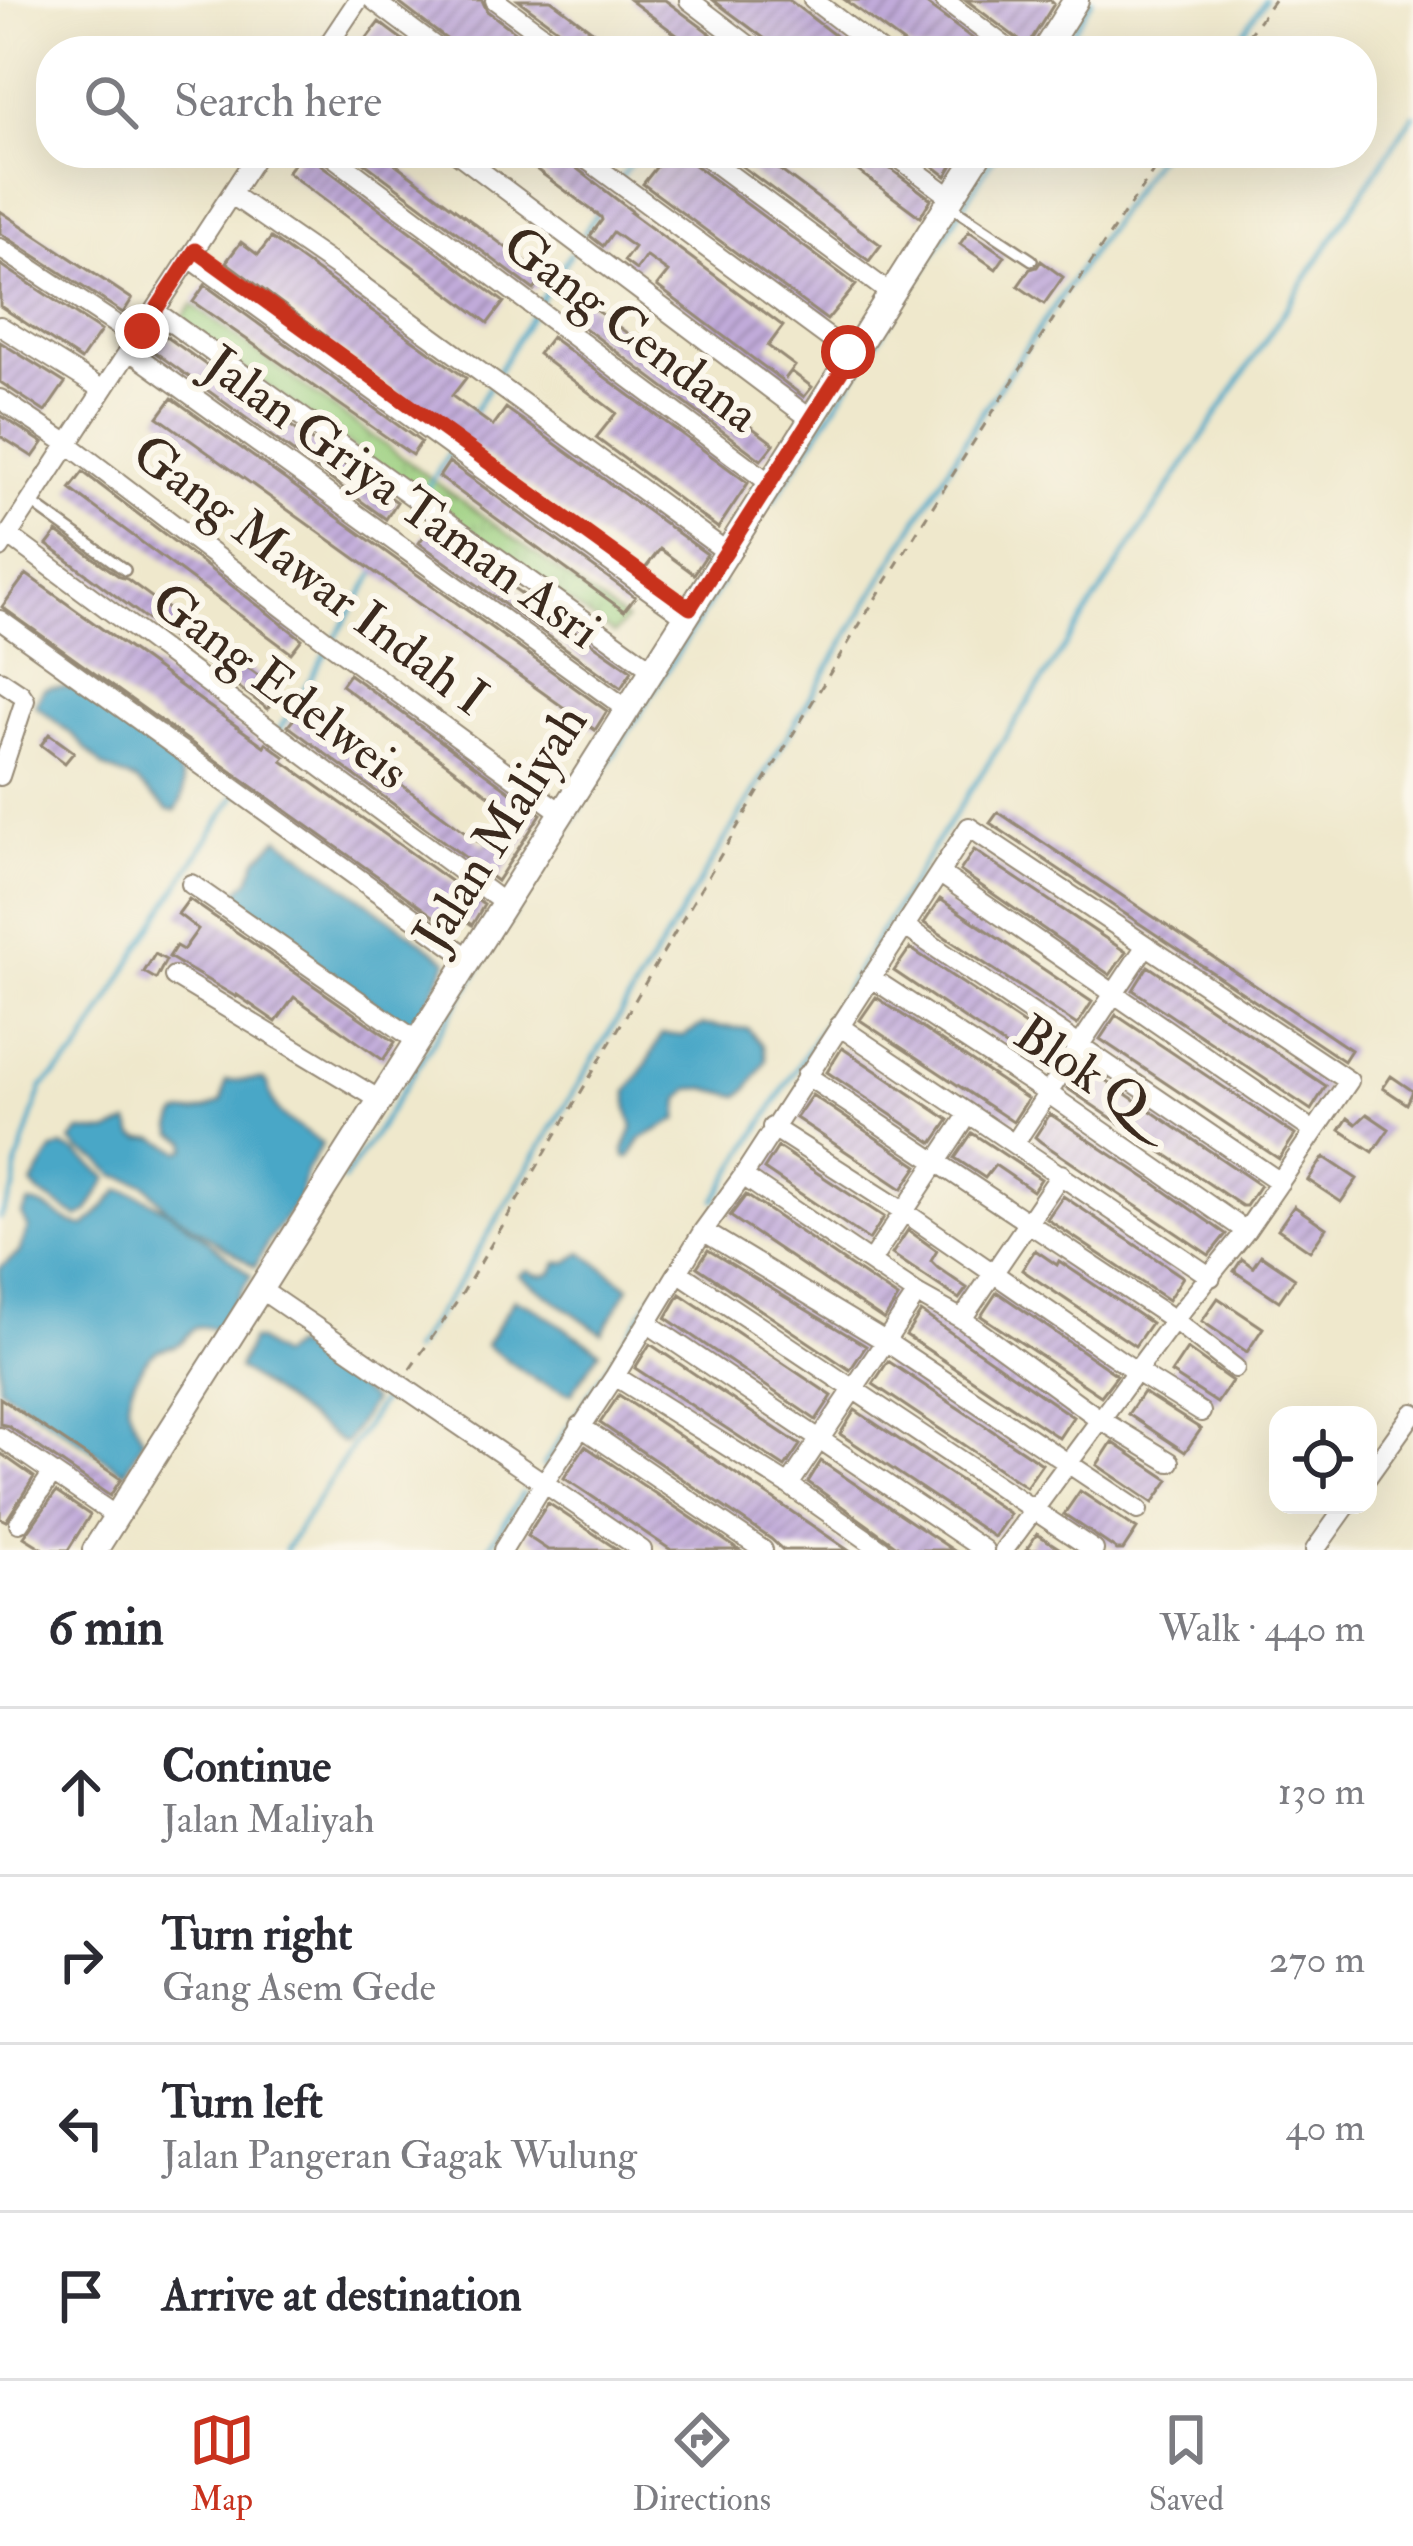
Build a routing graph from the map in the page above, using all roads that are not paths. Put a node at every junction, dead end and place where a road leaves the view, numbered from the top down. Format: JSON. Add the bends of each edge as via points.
{"nodes":[{"id":1,"x":358,"y":0,"type":"edge"},
{"id":2,"x":373,"y":0,"type":"edge"},
{"id":3,"x":495,"y":0,"type":"edge"},
{"id":4,"x":688,"y":0,"type":"edge"},
{"id":5,"x":813,"y":0,"type":"edge"},
{"id":6,"x":827,"y":0,"type":"edge"},
{"id":7,"x":944,"y":0,"type":"edge"},
{"id":8,"x":1070,"y":2,"type":"edge"},
{"id":9,"x":334,"y":36,"type":"edge"},
{"id":10,"x":421,"y":36,"type":"edge"},
{"id":11,"x":544,"y":36,"type":"edge"},
{"id":12,"x":736,"y":36,"type":"edge"},
{"id":13,"x":860,"y":36,"type":"edge"},
{"id":14,"x":874,"y":36,"type":"edge"},
{"id":15,"x":991,"y":36,"type":"edge"},
{"id":16,"x":1052,"y":36,"type":"edge"},
{"id":17,"x":249,"y":168,"type":"edge"},
{"id":18,"x":348,"y":168,"type":"edge"},
{"id":19,"x":477,"y":168,"type":"edge"},
{"id":20,"x":598,"y":168,"type":"edge"},
{"id":21,"x":721,"y":168,"type":"edge"},
{"id":22,"x":910,"y":168,"type":"edge"},
{"id":23,"x":971,"y":168,"type":"edge"},
{"id":24,"x":232,"y":195,"type":"junction"},
{"id":25,"x":951,"y":202,"type":"junction"},
{"id":26,"x":0,"y":248,"type":"edge"},
{"id":27,"x":193,"y":254,"type":"junction"},
{"id":28,"x":1031,"y":260,"type":"dead end"},
{"id":29,"x":886,"y":290,"type":"junction"},
{"id":30,"x":155,"y":311,"type":"junction"},
{"id":31,"x":0,"y":326,"type":"edge"},
{"id":32,"x":142,"y":331,"type":"junction"},
{"id":33,"x":130,"y":351,"type":"junction"},
{"id":34,"x":847,"y":352,"type":"junction"},
{"id":35,"x":103,"y":390,"type":"junction"},
{"id":36,"x":0,"y":399,"type":"edge"},
{"id":37,"x":812,"y":420,"type":"junction"},
{"id":38,"x":68,"y":444,"type":"junction"},
{"id":39,"x":767,"y":481,"type":"junction"},
{"id":40,"x":29,"y":501,"type":"junction"},
{"id":41,"x":4,"y":541,"type":"edge"},
{"id":42,"x":722,"y":548,"type":"junction"},
{"id":43,"x":125,"y":570,"type":"dead end"},
{"id":44,"x":683,"y":609,"type":"junction"},
{"id":45,"x":0,"y":620,"type":"edge"},
{"id":46,"x":647,"y":665,"type":"junction"},
{"id":47,"x":0,"y":680,"type":"edge"},
{"id":48,"x":622,"y":706,"type":"junction"},
{"id":49,"x":0,"y":776,"type":"edge"},
{"id":50,"x":557,"y":810,"type":"junction"},
{"id":51,"x":939,"y":873,"type":"junction"},
{"id":52,"x":191,"y":884,"type":"dead end"},
{"id":53,"x":499,"y":899,"type":"junction"},
{"id":54,"x":904,"y":926,"type":"junction"},
{"id":55,"x":1145,"y":947,"type":"junction"},
{"id":56,"x":462,"y":954,"type":"junction"},
{"id":57,"x":174,"y":976,"type":"dead end"},
{"id":58,"x":870,"y":977,"type":"junction"},
{"id":59,"x":1114,"y":993,"type":"junction"},
{"id":60,"x":839,"y":1026,"type":"junction"},
{"id":61,"x":412,"y":1037,"type":"junction"},
{"id":62,"x":1081,"y":1045,"type":"junction"},
{"id":63,"x":806,"y":1076,"type":"junction"},
{"id":64,"x":1049,"y":1094,"type":"junction"},
{"id":65,"x":380,"y":1100,"type":"junction"},
{"id":66,"x":968,"y":1114,"type":"junction"},
{"id":67,"x":772,"y":1127,"type":"junction"},
{"id":68,"x":1312,"y":1130,"type":"junction"},
{"id":69,"x":1014,"y":1144,"type":"junction"},
{"id":70,"x":937,"y":1162,"type":"junction"},
{"id":71,"x":1061,"y":1174,"type":"junction"},
{"id":72,"x":743,"y":1176,"type":"junction"},
{"id":73,"x":1280,"y":1182,"type":"junction"},
{"id":74,"x":903,"y":1210,"type":"junction"},
{"id":75,"x":1028,"y":1225,"type":"junction"},
{"id":76,"x":703,"y":1231,"type":"junction"},
{"id":77,"x":1246,"y":1232,"type":"junction"},
{"id":78,"x":871,"y":1261,"type":"junction"},
{"id":79,"x":678,"y":1272,"type":"junction"},
{"id":80,"x":994,"y":1272,"type":"junction"},
{"id":81,"x":1211,"y":1277,"type":"junction"},
{"id":82,"x":260,"y":1289,"type":"junction"},
{"id":83,"x":917,"y":1294,"type":"junction"},
{"id":84,"x":962,"y":1319,"type":"junction"},
{"id":85,"x":1174,"y":1320,"type":"junction"},
{"id":86,"x":646,"y":1323,"type":"junction"},
{"id":87,"x":884,"y":1341,"type":"junction"},
{"id":88,"x":1235,"y":1368,"type":"dead end"},
{"id":89,"x":1137,"y":1372,"type":"junction"},
{"id":90,"x":615,"y":1376,"type":"junction"},
{"id":91,"x":852,"y":1390,"type":"junction"},
{"id":92,"x":1201,"y":1412,"type":"dead end"},
{"id":93,"x":1413,"y":1413,"type":"edge"},
{"id":94,"x":1101,"y":1420,"type":"junction"},
{"id":95,"x":580,"y":1426,"type":"junction"},
{"id":96,"x":0,"y":1437,"type":"edge"},
{"id":97,"x":820,"y":1438,"type":"junction"},
{"id":98,"x":1171,"y":1462,"type":"dead end"},
{"id":99,"x":1377,"y":1463,"type":"edge"},
{"id":100,"x":1068,"y":1465,"type":"junction"},
{"id":101,"x":52,"y":1474,"type":"junction"},
{"id":102,"x":540,"y":1481,"type":"junction"},
{"id":103,"x":789,"y":1485,"type":"junction"},
{"id":104,"x":1033,"y":1510,"type":"junction"},
{"id":105,"x":1138,"y":1510,"type":"dead end"},
{"id":106,"x":110,"y":1512,"type":"junction"},
{"id":107,"x":1341,"y":1514,"type":"edge"},
{"id":108,"x":19,"y":1523,"type":"dead end"},
{"id":109,"x":511,"y":1547,"type":"edge"},
{"id":110,"x":758,"y":1549,"type":"edge"},
{"id":111,"x":95,"y":1550,"type":"edge"},
{"id":112,"x":642,"y":1550,"type":"edge"},
{"id":113,"x":882,"y":1550,"type":"edge"},
{"id":114,"x":985,"y":1550,"type":"edge"},
{"id":115,"x":1004,"y":1550,"type":"edge"},
{"id":116,"x":1094,"y":1550,"type":"edge"},
{"id":117,"x":1315,"y":1550,"type":"edge"}],
"edges":[{"from":1,"to":9,"type":"street"},
{"from":2,"to":10,"type":"street"},
{"from":3,"to":11,"type":"street"},
{"from":4,"to":12,"type":"street"},
{"from":5,"to":13,"type":"street"},
{"from":6,"to":14,"type":"street"},
{"from":7,"to":15,"type":"street"},
{"from":8,"to":16,"type":"street"},
{"from":17,"to":24,"type":"street"},
{"from":18,"to":39,"type":"street","name":"Gang Cendana"},
{"from":19,"to":37,"type":"street"},
{"from":20,"to":34,"type":"street"},
{"from":21,"to":29,"type":"street"},
{"from":22,"to":25,"type":"street"},
{"from":23,"to":25,"type":"street","name":"Jalan Maliyah"},
{"from":24,"to":27,"type":"street"},
{"from":24,"to":42,"type":"street"},
{"from":25,"to":28,"type":"lane"},
{"from":25,"to":29,"type":"street","name":"Jalan Maliyah"},
{"from":26,"to":32,"type":"street","via":[[120,327]]},
{"from":27,"to":30,"type":"street"},
{"from":27,"to":44,"type":"street"},
{"from":29,"to":34,"type":"street","name":"Jalan Maliyah"},
{"from":30,"to":32,"type":"street"},
{"from":30,"to":46,"type":"street"},
{"from":31,"to":35,"type":"street"},
{"from":32,"to":33,"type":"street"},
{"from":33,"to":35,"type":"street"},
{"from":33,"to":48,"type":"street","name":"Jalan Griya Taman Asri"},
{"from":34,"to":37,"type":"street","name":"Jalan Maliyah"},
{"from":35,"to":38,"type":"street"},
{"from":36,"to":38,"type":"street","name":"Gang Mawar Indah I"},
{"from":37,"to":39,"type":"street","name":"Jalan Maliyah"},
{"from":38,"to":40,"type":"street"},
{"from":38,"to":50,"type":"street","name":"Gang Mawar Indah I"},
{"from":39,"to":42,"type":"street","name":"Jalan Maliyah"},
{"from":40,"to":41,"type":"street"},
{"from":40,"to":43,"type":"lane"},
{"from":41,"to":53,"type":"street","name":"Gang Edelweis"},
{"from":42,"to":44,"type":"street","name":"Jalan Maliyah"},
{"from":44,"to":46,"type":"street","name":"Jalan Maliyah"},
{"from":45,"to":56,"type":"street"},
{"from":46,"to":48,"type":"street","name":"Jalan Maliyah"},
{"from":47,"to":49,"type":"street","via":[[25,700]]},
{"from":48,"to":50,"type":"street","name":"Jalan Maliyah"},
{"from":50,"to":53,"type":"street","name":"Jalan Maliyah"},
{"from":51,"to":54,"type":"street"},
{"from":51,"to":55,"type":"street","via":[[969,827]]},
{"from":51,"to":59,"type":"street"},
{"from":52,"to":61,"type":"street"},
{"from":53,"to":56,"type":"street","name":"Jalan Maliyah"},
{"from":54,"to":58,"type":"street"},
{"from":54,"to":62,"type":"street"},
{"from":55,"to":59,"type":"street"},
{"from":55,"to":68,"type":"street","via":[[1349,1081]]},
{"from":56,"to":61,"type":"street","name":"Jalan Maliyah"},
{"from":57,"to":65,"type":"street"},
{"from":58,"to":60,"type":"street"},
{"from":58,"to":64,"type":"street","name":"Blok Q"},
{"from":59,"to":62,"type":"street"},
{"from":59,"to":68,"type":"street"},
{"from":60,"to":63,"type":"street"},
{"from":60,"to":66,"type":"street"},
{"from":61,"to":65,"type":"street","name":"Jalan Maliyah"},
{"from":62,"to":64,"type":"street"},
{"from":62,"to":73,"type":"street"},
{"from":63,"to":67,"type":"street"},
{"from":63,"to":70,"type":"street"},
{"from":64,"to":69,"type":"street"},
{"from":64,"to":77,"type":"street","name":"Blok Q"},
{"from":65,"to":82,"type":"street","name":"Jalan Maliyah"},
{"from":66,"to":69,"type":"street"},
{"from":66,"to":70,"type":"street"},
{"from":67,"to":72,"type":"street"},
{"from":67,"to":74,"type":"street"},
{"from":68,"to":73,"type":"street"},
{"from":69,"to":71,"type":"street"},
{"from":70,"to":74,"type":"street"},
{"from":70,"to":75,"type":"street"},
{"from":71,"to":75,"type":"street"},
{"from":71,"to":81,"type":"street"},
{"from":72,"to":76,"type":"street"},
{"from":72,"to":78,"type":"street"},
{"from":73,"to":77,"type":"street"},
{"from":74,"to":78,"type":"street"},
{"from":74,"to":80,"type":"street"},
{"from":75,"to":80,"type":"street"},
{"from":75,"to":85,"type":"street"},
{"from":76,"to":79,"type":"street"},
{"from":76,"to":87,"type":"street"},
{"from":77,"to":81,"type":"street"},
{"from":78,"to":83,"type":"street"},
{"from":79,"to":86,"type":"street"},
{"from":79,"to":91,"type":"street"},
{"from":80,"to":84,"type":"street"},
{"from":80,"to":89,"type":"street"},
{"from":81,"to":85,"type":"street"},
{"from":82,"to":102,"type":"street"},
{"from":82,"to":106,"type":"street","name":"Jalan Maliyah"},
{"from":83,"to":84,"type":"street"},
{"from":83,"to":87,"type":"street"},
{"from":84,"to":94,"type":"street"},
{"from":85,"to":88,"type":"street"},
{"from":85,"to":89,"type":"street"},
{"from":86,"to":90,"type":"street"},
{"from":86,"to":97,"type":"street"},
{"from":87,"to":91,"type":"street"},
{"from":87,"to":100,"type":"street"},
{"from":89,"to":92,"type":"street"},
{"from":89,"to":94,"type":"street"},
{"from":90,"to":95,"type":"street"},
{"from":90,"to":103,"type":"street"},
{"from":91,"to":97,"type":"street"},
{"from":91,"to":104,"type":"street"},
{"from":93,"to":99,"type":"street"},
{"from":94,"to":98,"type":"street"},
{"from":94,"to":100,"type":"street"},
{"from":95,"to":102,"type":"street"},
{"from":95,"to":110,"type":"street"},
{"from":96,"to":101,"type":"street"},
{"from":97,"to":103,"type":"street"},
{"from":97,"to":114,"type":"street"},
{"from":100,"to":104,"type":"street"},
{"from":100,"to":105,"type":"street"},
{"from":101,"to":106,"type":"street"},
{"from":101,"to":108,"type":"street"},
{"from":102,"to":109,"type":"street"},
{"from":102,"to":112,"type":"street"},
{"from":103,"to":113,"type":"street"},
{"from":104,"to":115,"type":"street"},
{"from":104,"to":116,"type":"street"},
{"from":106,"to":111,"type":"street","name":"Jalan Maliyah"},
{"from":107,"to":117,"type":"street"}]}
